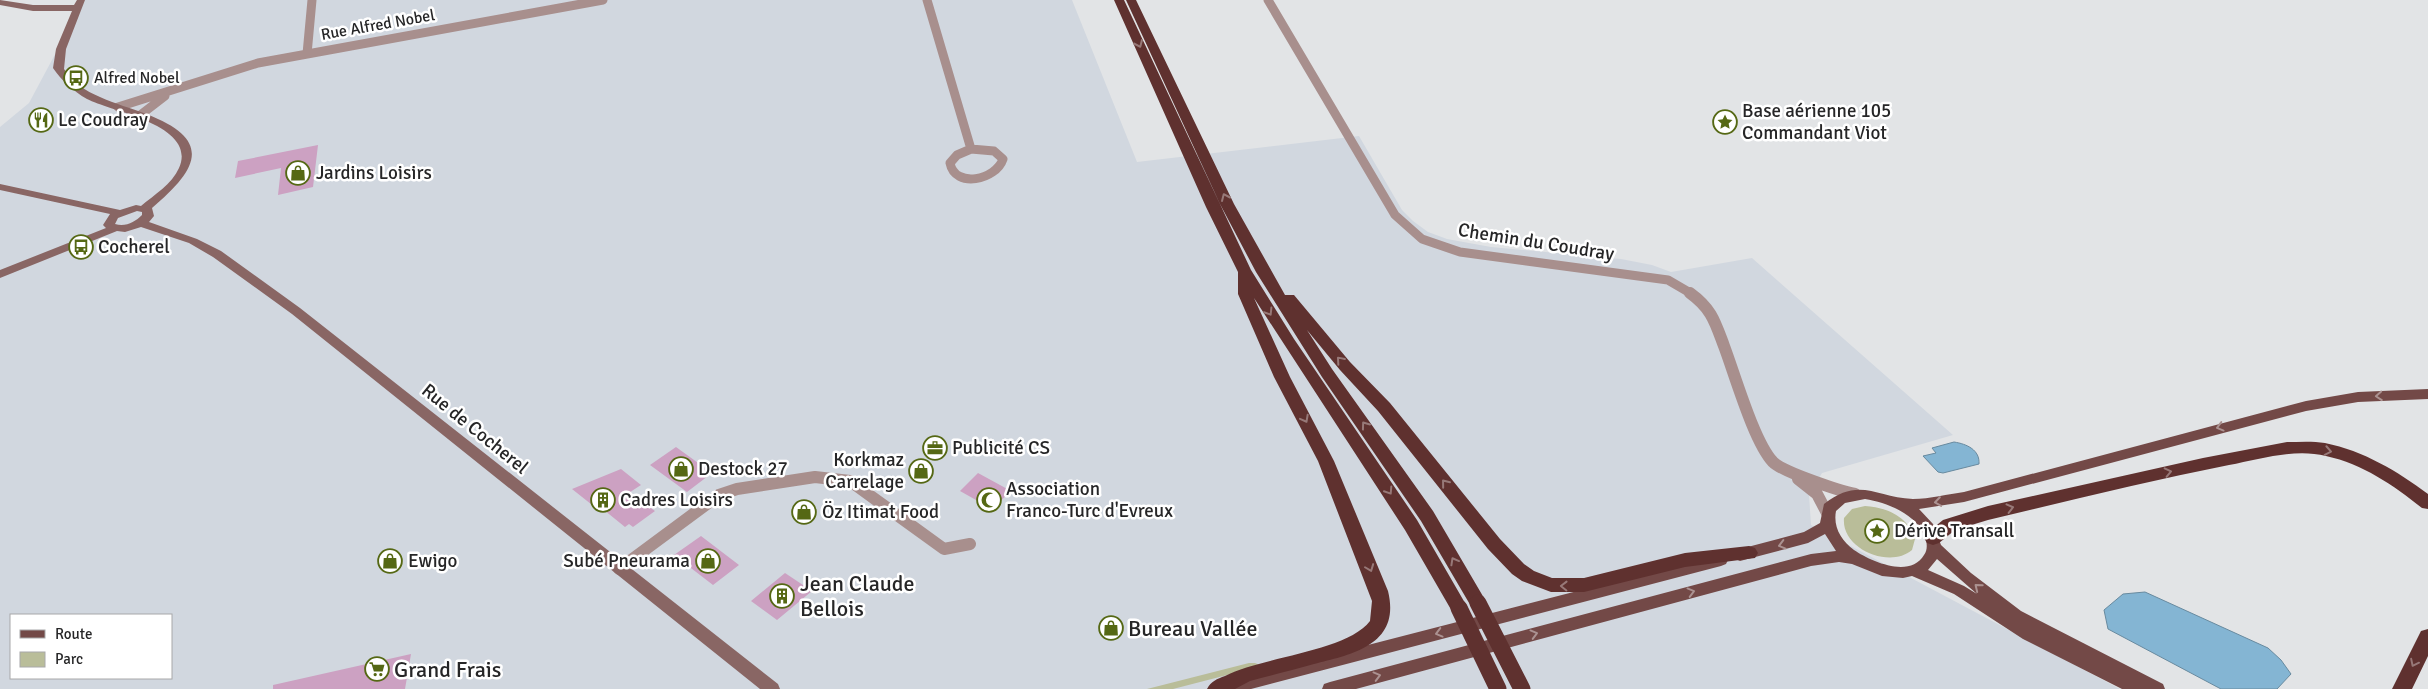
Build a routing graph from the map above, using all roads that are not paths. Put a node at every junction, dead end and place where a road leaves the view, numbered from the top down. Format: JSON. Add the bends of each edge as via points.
{"nodes":[{"id":1,"x":312,"y":0,"type":"edge"},
{"id":2,"x":603,"y":0,"type":"edge"},
{"id":3,"x":927,"y":0,"type":"edge"},
{"id":4,"x":1119,"y":0,"type":"edge"},
{"id":5,"x":1131,"y":0,"type":"edge"},
{"id":6,"x":1268,"y":0,"type":"edge"},
{"id":7,"x":0,"y":2,"type":"edge"},
{"id":8,"x":79,"y":4,"type":"edge"},
{"id":9,"x":562,"y":4,"type":"edge"},
{"id":10,"x":307,"y":54,"type":"junction"},
{"id":11,"x":170,"y":92,"type":"junction"},
{"id":12,"x":118,"y":107,"type":"junction"},
{"id":13,"x":139,"y":116,"type":"junction"},
{"id":14,"x":971,"y":150,"type":"junction"},
{"id":15,"x":0,"y":187,"type":"edge"},
{"id":16,"x":145,"y":208,"type":"junction"},
{"id":17,"x":119,"y":213,"type":"junction"},
{"id":18,"x":140,"y":222,"type":"junction"},
{"id":19,"x":115,"y":228,"type":"junction"},
{"id":20,"x":1246,"y":241,"type":"junction"},
{"id":21,"x":1244,"y":270,"type":"junction"},
{"id":22,"x":0,"y":274,"type":"edge"},
{"id":23,"x":2428,"y":394,"type":"edge"},
{"id":24,"x":1787,"y":470,"type":"junction"},
{"id":25,"x":1855,"y":494,"type":"junction"},
{"id":26,"x":1896,"y":502,"type":"junction"},
{"id":27,"x":2428,"y":503,"type":"edge"},
{"id":28,"x":1827,"y":520,"type":"junction"},
{"id":29,"x":1934,"y":542,"type":"junction"},
{"id":30,"x":970,"y":544,"type":"dead end"},
{"id":31,"x":1749,"y":553,"type":"junction"},
{"id":32,"x":1854,"y":558,"type":"junction"},
{"id":33,"x":619,"y":569,"type":"junction"},
{"id":34,"x":1913,"y":570,"type":"junction"},
{"id":35,"x":2428,"y":637,"type":"edge"},
{"id":36,"x":772,"y":689,"type":"edge"},
{"id":37,"x":1217,"y":689,"type":"edge"},
{"id":38,"x":1224,"y":689,"type":"edge"},
{"id":39,"x":1330,"y":689,"type":"edge"},
{"id":40,"x":1498,"y":689,"type":"edge"},
{"id":41,"x":1522,"y":689,"type":"edge"},
{"id":42,"x":2137,"y":689,"type":"edge"},
{"id":43,"x":2157,"y":689,"type":"edge"},
{"id":44,"x":2402,"y":689,"type":"edge"}],
"edges":[{"from":1,"to":10,"type":"street","name":"Rue Alfred Nobel"},
{"from":2,"to":9,"type":"street","name":"Rue Alfred Nobel"},
{"from":3,"to":14,"type":"street"},
{"from":4,"to":21,"type":"highway","one_way":true},
{"from":20,"to":5,"type":"highway","one_way":true},
{"from":6,"to":24,"type":"street","name":"Chemin du Coudray","via":[[1395,215],[1422,239],[1460,252],[1668,280],[1692,294],[1712,313],[1767,454],[1775,464]]},
{"from":7,"to":8,"type":"street","via":[[33,8]]},
{"from":8,"to":12,"type":"street","via":[[61,49],[58,68],[78,90]]},
{"from":9,"to":10,"type":"street","name":"Rue Alfred Nobel"},
{"from":10,"to":11,"type":"street","name":"Rue Alfred Nobel","via":[[226,72]]},
{"from":11,"to":12,"type":"street","name":"Rue Alfred Nobel"},
{"from":11,"to":13,"type":"street","name":"Rue Alfred Nobel"},
{"from":12,"to":13,"type":"street"},
{"from":13,"to":16,"type":"street","via":[[167,127],[183,138],[188,155],[184,168],[172,184]]},
{"from":14,"to":14,"type":"street","via":[[957,154],[950,163],[955,175],[979,178],[1000,169],[1002,159],[994,151]]},
{"from":15,"to":17,"type":"street","via":[[99,206]]},
{"from":16,"to":17,"type":"street"},
{"from":16,"to":18,"type":"street","via":[[150,213]]},
{"from":17,"to":19,"type":"street","via":[[109,222]]},
{"from":18,"to":19,"type":"street"},
{"from":18,"to":33,"type":"street","name":"Rue de Cocherel","via":[[193,241],[216,254],[296,311]]},
{"from":19,"to":22,"type":"street"},
{"from":31,"to":20,"type":"highway","one_way":true,"via":[[1685,560],[1584,585],[1551,585],[1528,576],[1494,544],[1384,408],[1321,338]]},
{"from":41,"to":20,"type":"highway","one_way":true,"bridge":true,"via":[[1427,516],[1307,342]]},
{"from":21,"to":37,"type":"highway","one_way":true,"via":[[1245,294],[1326,461],[1379,591],[1383,609],[1376,628],[1361,642],[1246,674]]},
{"from":21,"to":40,"type":"highway","one_way":true,"bridge":true,"via":[[1412,526],[1459,608]]},
{"from":23,"to":26,"type":"main road","one_way":true,"via":[[2358,398],[2306,406],[1964,497],[1914,504]]},
{"from":24,"to":25,"type":"street","name":"Chemin du Coudray","via":[[1835,490]]},
{"from":24,"to":28,"type":"street","name":"Chemin du Coudray","via":[[1817,494]]},
{"from":25,"to":26,"type":"main road","via":[[1875,495]]},
{"from":25,"to":28,"type":"main road","via":[[1834,502]]},
{"from":26,"to":29,"type":"main road","via":[[1920,518]]},
{"from":29,"to":27,"type":"highway","one_way":true,"via":[[1949,526],[1988,513],[2287,448],[2324,449],[2349,456],[2392,476]]},
{"from":28,"to":31,"type":"main road","one_way":true,"via":[[1808,537]]},
{"from":28,"to":32,"type":"main road","via":[[1836,543]]},
{"from":29,"to":34,"type":"main road","via":[[1932,557],[1925,565]]},
{"from":43,"to":29,"type":"main road","one_way":true,"via":[[2016,615],[1966,577]]},
{"from":30,"to":33,"type":"street","via":[[944,550],[850,481],[815,477],[737,489],[719,495]]},
{"from":31,"to":38,"type":"main road","one_way":true},
{"from":32,"to":34,"type":"main road","via":[[1881,570]]},
{"from":39,"to":32,"type":"main road","one_way":true,"via":[[1812,560],[1839,556]]},
{"from":33,"to":36,"type":"street","name":"Rue de Cocherel"},
{"from":34,"to":42,"type":"main road","via":[[1952,587],[2028,634]]},
{"from":35,"to":44,"type":"highway","one_way":true}]}
